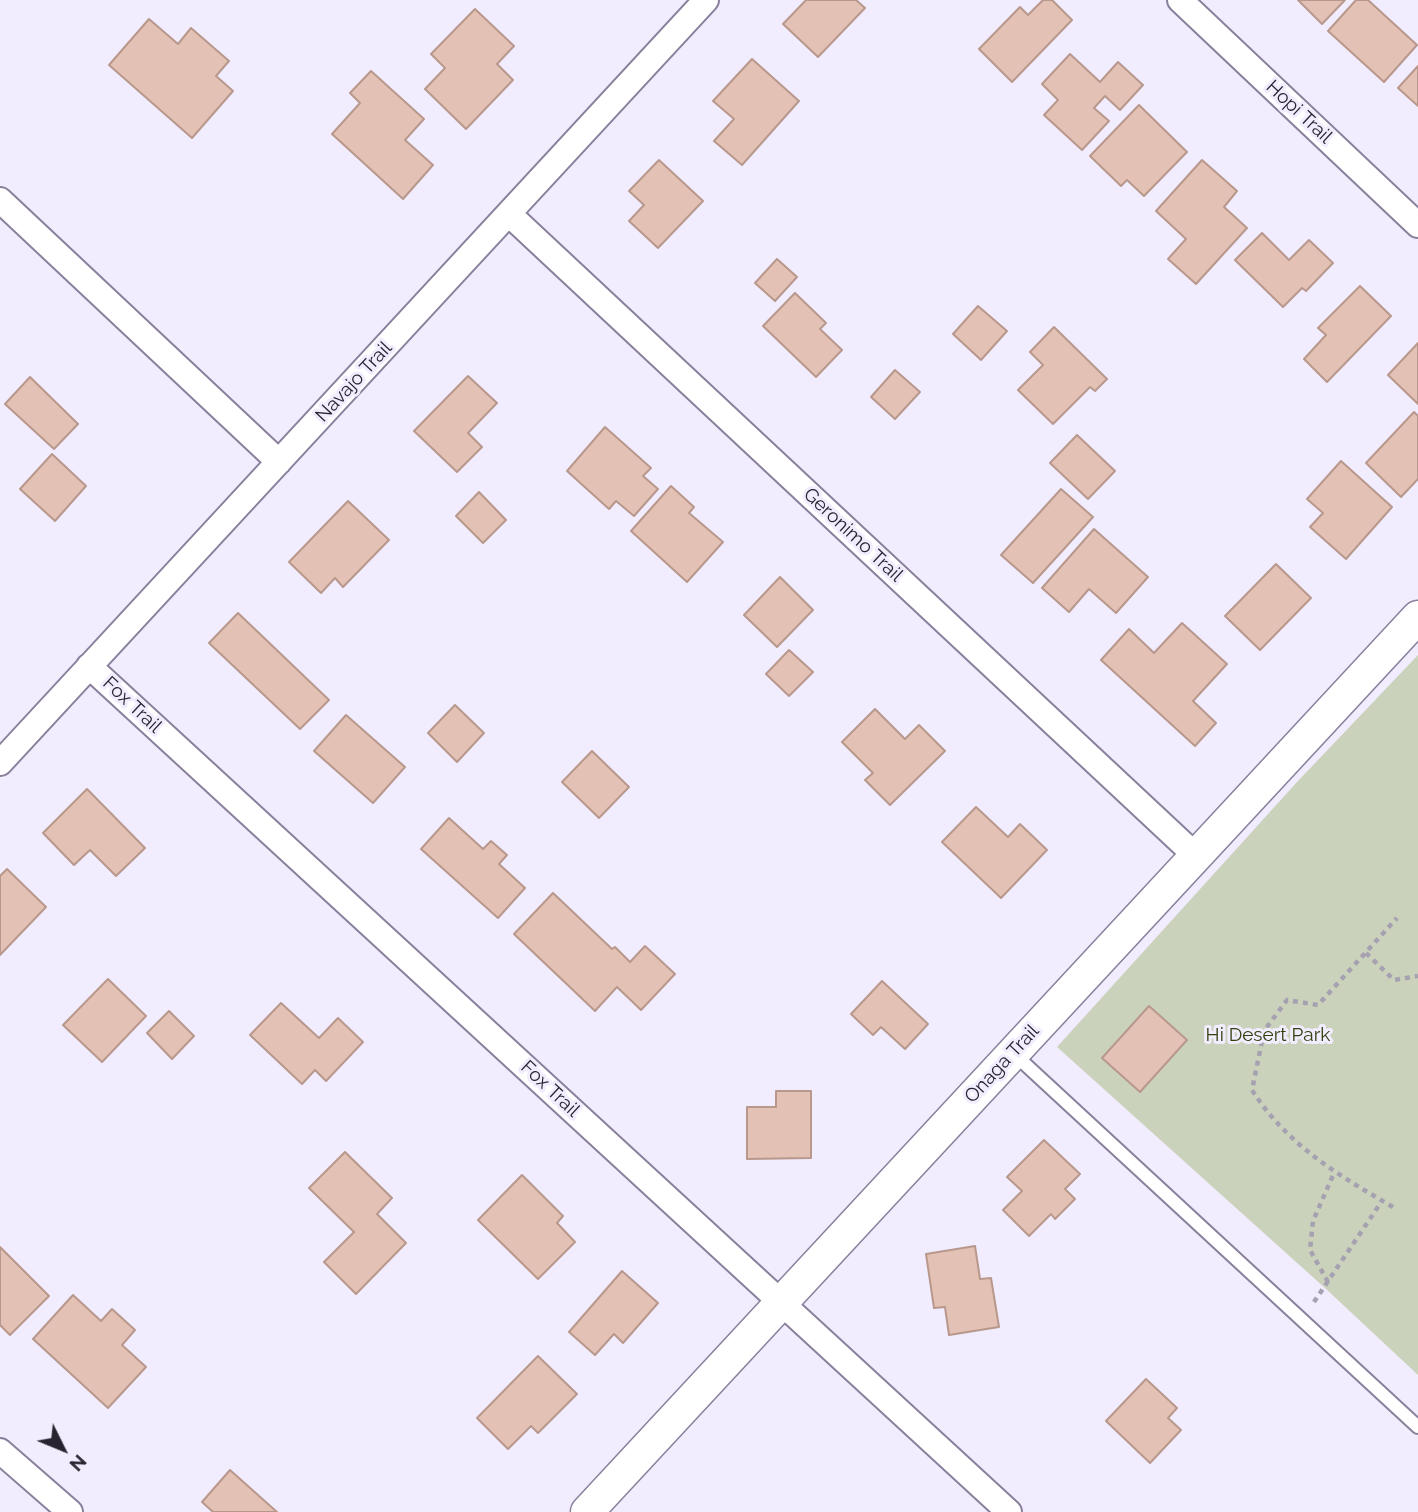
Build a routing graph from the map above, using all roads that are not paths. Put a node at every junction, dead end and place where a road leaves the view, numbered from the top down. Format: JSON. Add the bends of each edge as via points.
{"nodes":[{"id":1,"x":706,"y":0,"type":"edge"},
{"id":2,"x":1180,"y":0,"type":"edge"},
{"id":3,"x":0,"y":200,"type":"edge"},
{"id":4,"x":510,"y":215,"type":"junction"},
{"id":5,"x":1418,"y":225,"type":"edge"},
{"id":6,"x":279,"y":462,"type":"junction"},
{"id":7,"x":1418,"y":617,"type":"edge"},
{"id":8,"x":89,"y":666,"type":"junction"},
{"id":9,"x":0,"y":763,"type":"edge"},
{"id":10,"x":1196,"y":856,"type":"junction"},
{"id":11,"x":1013,"y":1053,"type":"junction"},
{"id":12,"x":782,"y":1302,"type":"junction"},
{"id":13,"x":1418,"y":1427,"type":"edge"},
{"id":14,"x":0,"y":1451,"type":"edge"},
{"id":15,"x":70,"y":1512,"type":"edge"},
{"id":16,"x":587,"y":1512,"type":"edge"},
{"id":17,"x":1009,"y":1512,"type":"edge"}],
"edges":[{"from":1,"to":4,"type":"street","name":"Navajo Trail"},
{"from":2,"to":5,"type":"street","name":"Hopi Trail"},
{"from":3,"to":6,"type":"street"},
{"from":4,"to":6,"type":"street","name":"Navajo Trail"},
{"from":4,"to":10,"type":"street","name":"Geronimo Trail"},
{"from":6,"to":8,"type":"street","name":"Navajo Trail"},
{"from":7,"to":10,"type":"street","name":"Onaga Trail"},
{"from":8,"to":9,"type":"street","name":"Navajo Trail"},
{"from":8,"to":12,"type":"street","name":"Fox Trail"},
{"from":10,"to":11,"type":"street","name":"Onaga Trail"},
{"from":11,"to":12,"type":"street","name":"Onaga Trail"},
{"from":11,"to":13,"type":"lane"},
{"from":12,"to":16,"type":"street","name":"Onaga Trail"},
{"from":12,"to":17,"type":"street","name":"Fox Trail"},
{"from":14,"to":15,"type":"street"}]}
